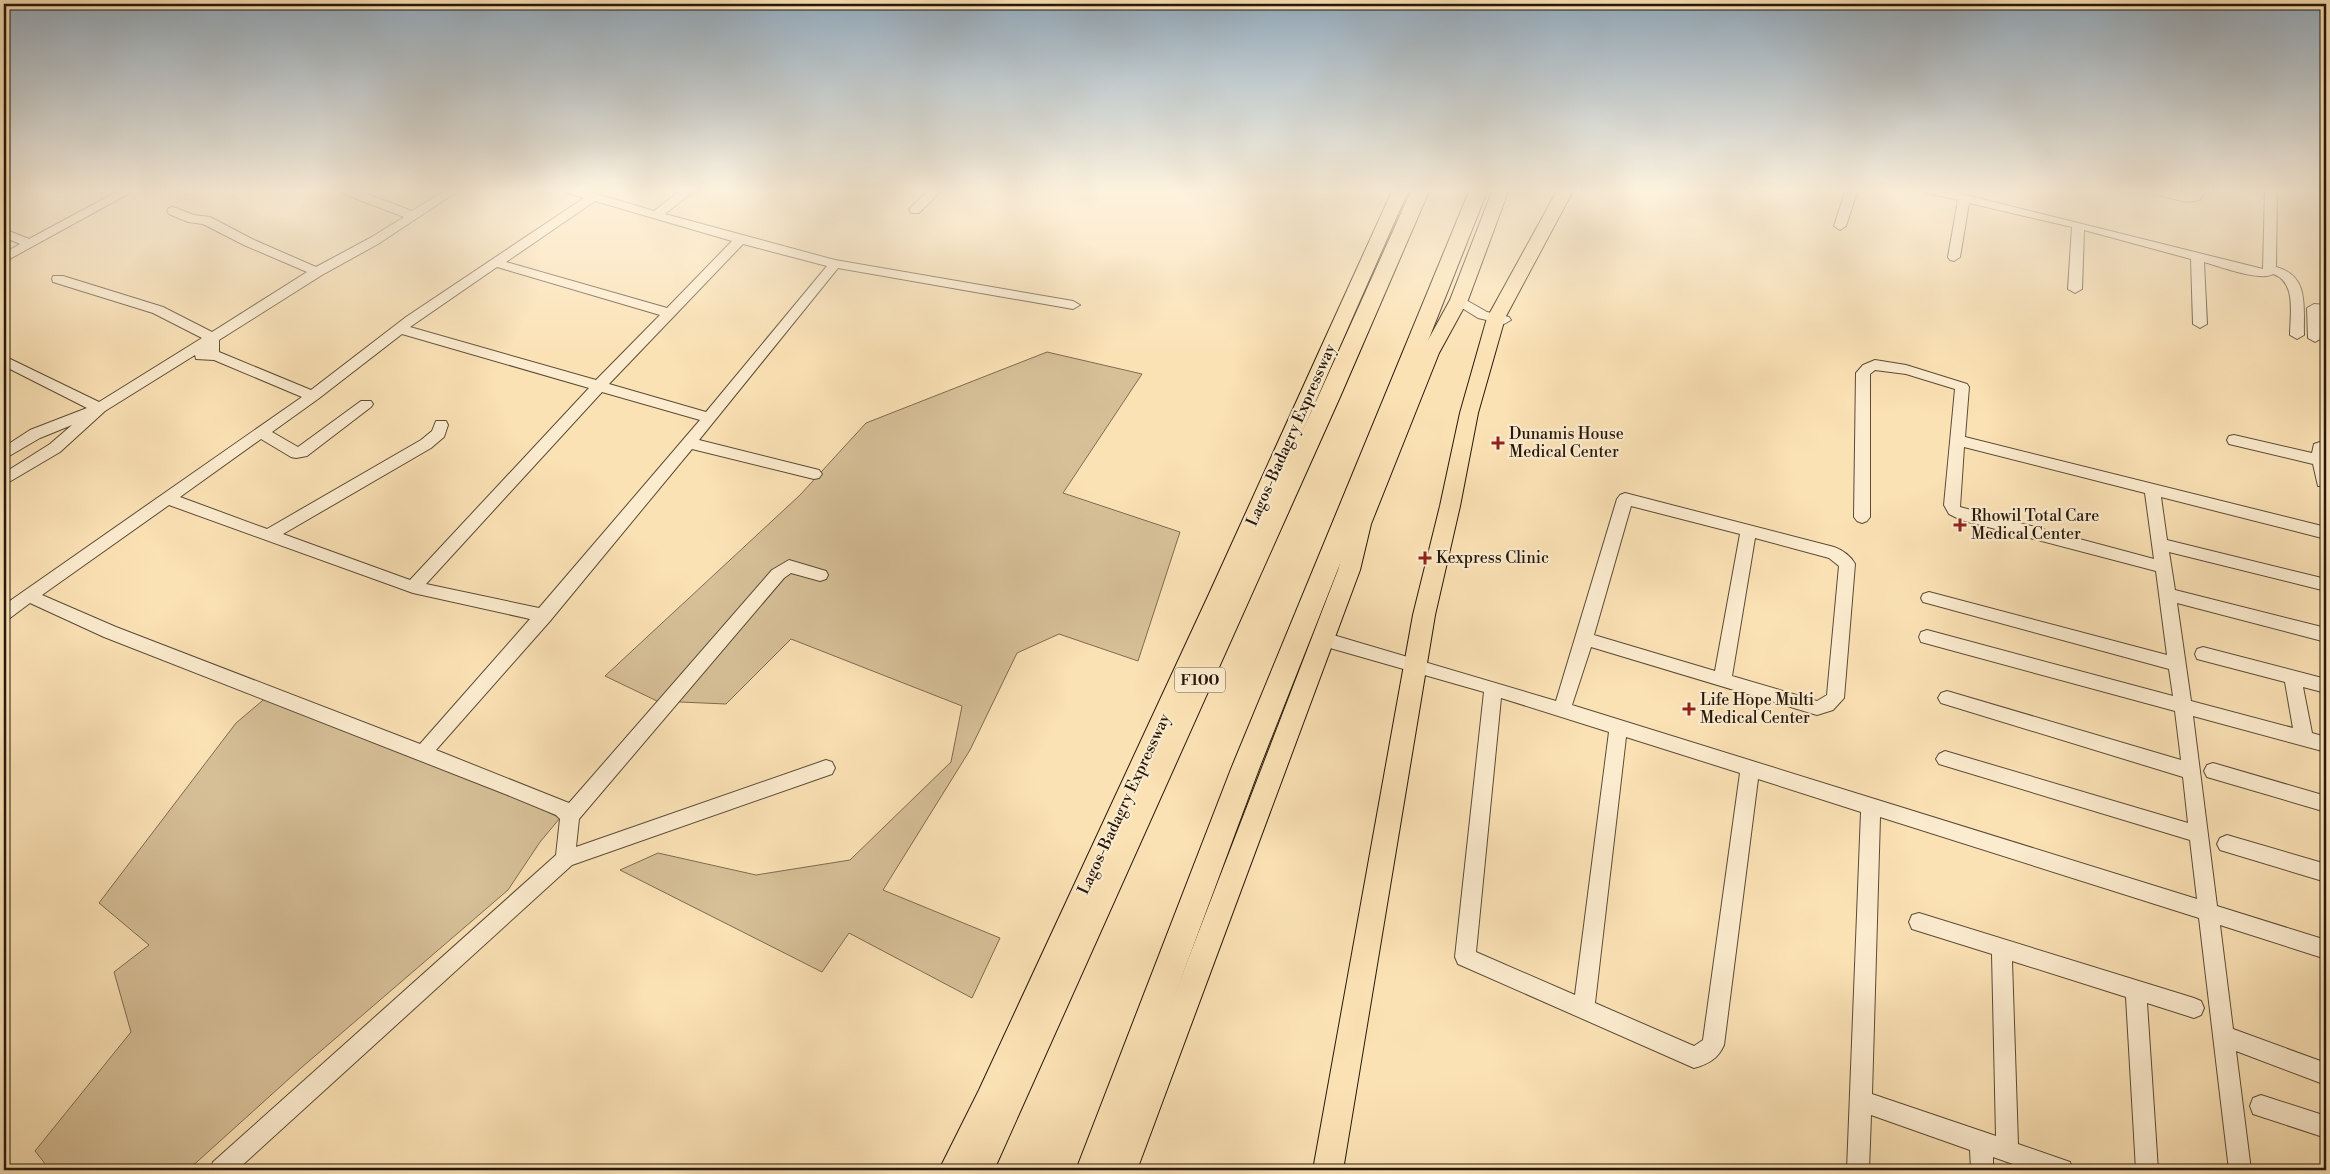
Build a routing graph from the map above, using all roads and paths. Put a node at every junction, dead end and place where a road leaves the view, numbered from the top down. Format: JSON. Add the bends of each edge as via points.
{"nodes":[{"id":1,"x":30,"y":244,"type":"edge"},
{"id":2,"x":252,"y":244,"type":"edge"},
{"id":3,"x":369,"y":244,"type":"edge"},
{"id":4,"x":524,"y":244,"type":"edge"},
{"id":5,"x":736,"y":244,"type":"edge"},
{"id":6,"x":755,"y":244,"type":"edge"},
{"id":7,"x":1385,"y":244,"type":"edge"},
{"id":8,"x":1389,"y":244,"type":"edge"},
{"id":9,"x":1461,"y":244,"type":"edge"},
{"id":10,"x":1479,"y":244,"type":"edge"},
{"id":11,"x":1538,"y":244,"type":"edge"},
{"id":12,"x":1542,"y":244,"type":"edge"},
{"id":13,"x":1956,"y":244,"type":"edge"},
{"id":14,"x":2077,"y":244,"type":"edge"},
{"id":15,"x":2150,"y":244,"type":"edge"},
{"id":16,"x":2270,"y":244,"type":"edge"},
{"id":17,"x":2197,"y":256,"type":"junction"},
{"id":18,"x":1954,"y":257,"type":"dead end"},
{"id":19,"x":4,"y":258,"type":"edge"},
{"id":20,"x":496,"y":263,"type":"junction"},
{"id":21,"x":835,"y":264,"type":"junction"},
{"id":22,"x":2270,"y":270,"type":"junction"},
{"id":23,"x":317,"y":272,"type":"junction"},
{"id":24,"x":58,"y":279,"type":"dead end"},
{"id":25,"x":2075,"y":289,"type":"dead end"},
{"id":26,"x":1073,"y":305,"type":"dead end"},
{"id":27,"x":1456,"y":305,"type":"junction"},
{"id":28,"x":2326,"y":309,"type":"edge"},
{"id":29,"x":669,"y":313,"type":"junction"},
{"id":30,"x":1500,"y":319,"type":"junction"},
{"id":31,"x":2200,"y":324,"type":"dead end"},
{"id":32,"x":401,"y":330,"type":"junction"},
{"id":33,"x":2297,"y":335,"type":"dead end"},
{"id":34,"x":212,"y":337,"type":"junction"},
{"id":35,"x":2315,"y":338,"type":"dead end"},
{"id":36,"x":212,"y":355,"type":"junction"},
{"id":37,"x":180,"y":357,"type":"junction"},
{"id":38,"x":4,"y":360,"type":"edge"},
{"id":39,"x":598,"y":387,"type":"junction"},
{"id":40,"x":313,"y":396,"type":"junction"},
{"id":41,"x":366,"y":404,"type":"dead end"},
{"id":42,"x":100,"y":408,"type":"junction"},
{"id":43,"x":710,"y":418,"type":"junction"},
{"id":44,"x":441,"y":425,"type":"dead end"},
{"id":45,"x":260,"y":432,"type":"junction"},
{"id":46,"x":1958,"y":440,"type":"junction"},
{"id":47,"x":2234,"y":440,"type":"dead end"},
{"id":48,"x":690,"y":443,"type":"junction"},
{"id":49,"x":2326,"y":445,"type":"edge"},
{"id":50,"x":4,"y":454,"type":"edge"},
{"id":51,"x":2319,"y":460,"type":"junction"},
{"id":52,"x":814,"y":474,"type":"dead end"},
{"id":53,"x":4,"y":480,"type":"edge"},
{"id":54,"x":2323,"y":482,"type":"dead end"},
{"id":55,"x":2152,"y":490,"type":"junction"},
{"id":56,"x":165,"y":498,"type":"junction"},
{"id":57,"x":1862,"y":517,"type":"dead end"},
{"id":58,"x":1748,"y":531,"type":"junction"},
{"id":59,"x":2326,"y":533,"type":"edge"},
{"id":60,"x":269,"y":534,"type":"junction"},
{"id":61,"x":2160,"y":544,"type":"junction"},
{"id":62,"x":2163,"y":567,"type":"junction"},
{"id":63,"x":820,"y":575,"type":"dead end"},
{"id":64,"x":2326,"y":585,"type":"edge"},
{"id":65,"x":413,"y":587,"type":"junction"},
{"id":66,"x":2168,"y":595,"type":"junction"},
{"id":67,"x":29,"y":596,"type":"junction"},
{"id":68,"x":1928,"y":598,"type":"dead end"},
{"id":69,"x":4,"y":613,"type":"edge"},
{"id":70,"x":544,"y":616,"type":"junction"},
{"id":71,"x":1325,"y":634,"type":"junction"},
{"id":72,"x":2326,"y":635,"type":"edge"},
{"id":73,"x":1927,"y":637,"type":"dead end"},
{"id":74,"x":1586,"y":639,"type":"junction"},
{"id":75,"x":2203,"y":654,"type":"dead end"},
{"id":76,"x":1422,"y":661,"type":"junction"},
{"id":77,"x":2176,"y":664,"type":"junction"},
{"id":78,"x":2293,"y":677,"type":"junction"},
{"id":79,"x":1722,"y":681,"type":"junction"},
{"id":80,"x":2326,"y":686,"type":"edge"},
{"id":81,"x":1493,"y":688,"type":"junction"},
{"id":82,"x":1947,"y":698,"type":"dead end"},
{"id":83,"x":1565,"y":701,"type":"junction"},
{"id":84,"x":2183,"y":706,"type":"junction"},
{"id":85,"x":1618,"y":728,"type":"junction"},
{"id":86,"x":2304,"y":738,"type":"junction"},
{"id":87,"x":2326,"y":744,"type":"edge"},
{"id":88,"x":422,"y":754,"type":"junction"},
{"id":89,"x":1945,"y":759,"type":"dead end"},
{"id":90,"x":826,"y":768,"type":"dead end"},
{"id":91,"x":1750,"y":768,"type":"junction"},
{"id":92,"x":2190,"y":771,"type":"junction"},
{"id":93,"x":2213,"y":771,"type":"dead end"},
{"id":94,"x":2326,"y":804,"type":"edge"},
{"id":95,"x":1871,"y":806,"type":"junction"},
{"id":96,"x":570,"y":816,"type":"junction"},
{"id":97,"x":2198,"y":834,"type":"junction"},
{"id":98,"x":2227,"y":844,"type":"dead end"},
{"id":99,"x":565,"y":860,"type":"junction"},
{"id":100,"x":2326,"y":873,"type":"edge"},
{"id":101,"x":2206,"y":906,"type":"junction"},
{"id":102,"x":1919,"y":922,"type":"dead end"},
{"id":103,"x":2326,"y":942,"type":"edge"},
{"id":104,"x":2002,"y":949,"type":"junction"},
{"id":105,"x":2136,"y":990,"type":"junction"},
{"id":106,"x":2194,"y":1008,"type":"dead end"},
{"id":107,"x":1584,"y":1010,"type":"junction"},
{"id":108,"x":2222,"y":1035,"type":"junction"},
{"id":109,"x":2326,"y":1074,"type":"edge"},
{"id":110,"x":1860,"y":1101,"type":"junction"},
{"id":111,"x":2261,"y":1106,"type":"dead end"},
{"id":112,"x":2326,"y":1127,"type":"edge"},
{"id":113,"x":1981,"y":1143,"type":"junction"},
{"id":114,"x":2006,"y":1151,"type":"junction"},
{"id":115,"x":221,"y":1170,"type":"edge"},
{"id":116,"x":954,"y":1170,"type":"edge"},
{"id":117,"x":976,"y":1170,"type":"edge"},
{"id":118,"x":1092,"y":1170,"type":"edge"},
{"id":119,"x":1122,"y":1170,"type":"edge"},
{"id":120,"x":1328,"y":1170,"type":"edge"},
{"id":121,"x":1341,"y":1170,"type":"edge"},
{"id":122,"x":1858,"y":1170,"type":"edge"},
{"id":123,"x":1982,"y":1170,"type":"edge"},
{"id":124,"x":2062,"y":1170,"type":"edge"},
{"id":125,"x":2147,"y":1170,"type":"edge"},
{"id":126,"x":2240,"y":1170,"type":"edge"}],
"edges":[{"from":1,"to":19,"type":"street"},
{"from":2,"to":23,"type":"street"},
{"from":3,"to":23,"type":"street"},
{"from":4,"to":20,"type":"street"},
{"from":5,"to":29,"type":"street"},
{"from":6,"to":21,"type":"street"},
{"from":7,"to":116,"type":"main road","name":"Lagos-Badagry Expressway"},
{"from":8,"to":117,"type":"highway","name":"Lagos-Badagry Expressway","number":"F100","via":[[1329,397]]},
{"from":9,"to":118,"type":"highway","via":[[1393,398],[1245,769]]},
{"from":10,"to":27,"type":"main road"},
{"from":11,"to":30,"type":"main road"},
{"from":12,"to":30,"type":"main road"},
{"from":13,"to":18,"type":"street"},
{"from":14,"to":25,"type":"street"},
{"from":15,"to":17,"type":"street"},
{"from":16,"to":22,"type":"street"},
{"from":17,"to":22,"type":"street","via":[[2261,273]]},
{"from":17,"to":31,"type":"street"},
{"from":20,"to":29,"type":"street"},
{"from":20,"to":32,"type":"street"},
{"from":21,"to":26,"type":"street"},
{"from":21,"to":43,"type":"street"},
{"from":22,"to":33,"type":"street","via":[[2287,276],[2292,282]]},
{"from":23,"to":34,"type":"street"},
{"from":24,"to":34,"type":"street","via":[[158,310]]},
{"from":27,"to":30,"type":"street"},
{"from":27,"to":71,"type":"main road","via":[[1430,353],[1360,524],[1349,570]]},
{"from":28,"to":35,"type":"street","via":[[2314,308]]},
{"from":29,"to":39,"type":"street"},
{"from":30,"to":76,"type":"main road"},
{"from":32,"to":39,"type":"street"},
{"from":32,"to":40,"type":"street"},
{"from":34,"to":36,"type":"street"},
{"from":34,"to":37,"type":"street"},
{"from":36,"to":37,"type":"street"},
{"from":36,"to":40,"type":"street"},
{"from":37,"to":42,"type":"street"},
{"from":38,"to":42,"type":"street"},
{"from":39,"to":43,"type":"street"},
{"from":39,"to":65,"type":"street"},
{"from":40,"to":45,"type":"street"},
{"from":41,"to":45,"type":"street","via":[[302,452],[296,453]]},
{"from":42,"to":50,"type":"street","via":[[35,434]]},
{"from":42,"to":53,"type":"street","via":[[54,448]]},
{"from":43,"to":48,"type":"street"},
{"from":44,"to":60,"type":"street","via":[[439,433],[426,444]]},
{"from":45,"to":56,"type":"street"},
{"from":46,"to":55,"type":"street"},
{"from":46,"to":57,"type":"street","via":[[1962,387],[1935,376],[1885,366],[1866,368],[1863,373]]},
{"from":46,"to":62,"type":"street","via":[[1954,510]]},
{"from":47,"to":51,"type":"street"},
{"from":48,"to":52,"type":"street"},
{"from":48,"to":70,"type":"street"},
{"from":49,"to":51,"type":"street","via":[[2319,448]]},
{"from":51,"to":54,"type":"street"},
{"from":55,"to":59,"type":"street"},
{"from":55,"to":61,"type":"street"},
{"from":56,"to":60,"type":"street"},
{"from":56,"to":67,"type":"street"},
{"from":58,"to":74,"type":"street","via":[[1625,499]]},
{"from":58,"to":79,"type":"street"},
{"from":58,"to":79,"type":"street","via":[[1834,553],[1847,564],[1835,698],[1817,708]]},
{"from":60,"to":65,"type":"street"},
{"from":61,"to":62,"type":"street"},
{"from":61,"to":64,"type":"street"},
{"from":62,"to":66,"type":"street"},
{"from":63,"to":96,"type":"street","via":[[789,566],[778,574]]},
{"from":65,"to":70,"type":"street"},
{"from":66,"to":72,"type":"street"},
{"from":66,"to":77,"type":"street"},
{"from":67,"to":69,"type":"street"},
{"from":67,"to":88,"type":"street","via":[[110,632]]},
{"from":68,"to":77,"type":"street"},
{"from":70,"to":88,"type":"street"},
{"from":71,"to":76,"type":"street"},
{"from":71,"to":119,"type":"main road"},
{"from":73,"to":84,"type":"street"},
{"from":74,"to":79,"type":"street"},
{"from":74,"to":83,"type":"street"},
{"from":75,"to":78,"type":"street"},
{"from":76,"to":81,"type":"street"},
{"from":76,"to":83,"type":"street"},
{"from":76,"to":120,"type":"main road"},
{"from":76,"to":121,"type":"main road"},
{"from":77,"to":84,"type":"street"},
{"from":78,"to":80,"type":"street"},
{"from":78,"to":86,"type":"street"},
{"from":81,"to":85,"type":"street"},
{"from":81,"to":107,"type":"street","via":[[1465,957]]},
{"from":82,"to":92,"type":"street"},
{"from":83,"to":101,"type":"street"},
{"from":84,"to":86,"type":"street"},
{"from":84,"to":92,"type":"street"},
{"from":85,"to":91,"type":"street"},
{"from":85,"to":107,"type":"street"},
{"from":86,"to":87,"type":"street"},
{"from":88,"to":96,"type":"street","via":[[563,809]]},
{"from":89,"to":97,"type":"street"},
{"from":90,"to":99,"type":"street"},
{"from":91,"to":95,"type":"street"},
{"from":91,"to":107,"type":"street","via":[[1713,1045],[1703,1055],[1694,1056]]},
{"from":92,"to":97,"type":"street"},
{"from":93,"to":94,"type":"street"},
{"from":95,"to":101,"type":"street"},
{"from":95,"to":110,"type":"street"},
{"from":96,"to":99,"type":"street"},
{"from":97,"to":101,"type":"street"},
{"from":98,"to":100,"type":"street"},
{"from":99,"to":115,"type":"street"},
{"from":101,"to":103,"type":"street"},
{"from":101,"to":108,"type":"street"},
{"from":102,"to":104,"type":"street"},
{"from":104,"to":105,"type":"street"},
{"from":104,"to":114,"type":"street"},
{"from":105,"to":106,"type":"street"},
{"from":105,"to":125,"type":"street"},
{"from":108,"to":109,"type":"street"},
{"from":108,"to":126,"type":"street"},
{"from":110,"to":113,"type":"street"},
{"from":110,"to":122,"type":"street"},
{"from":111,"to":112,"type":"street"},
{"from":113,"to":114,"type":"street"},
{"from":113,"to":123,"type":"street"},
{"from":114,"to":124,"type":"street"}]}
